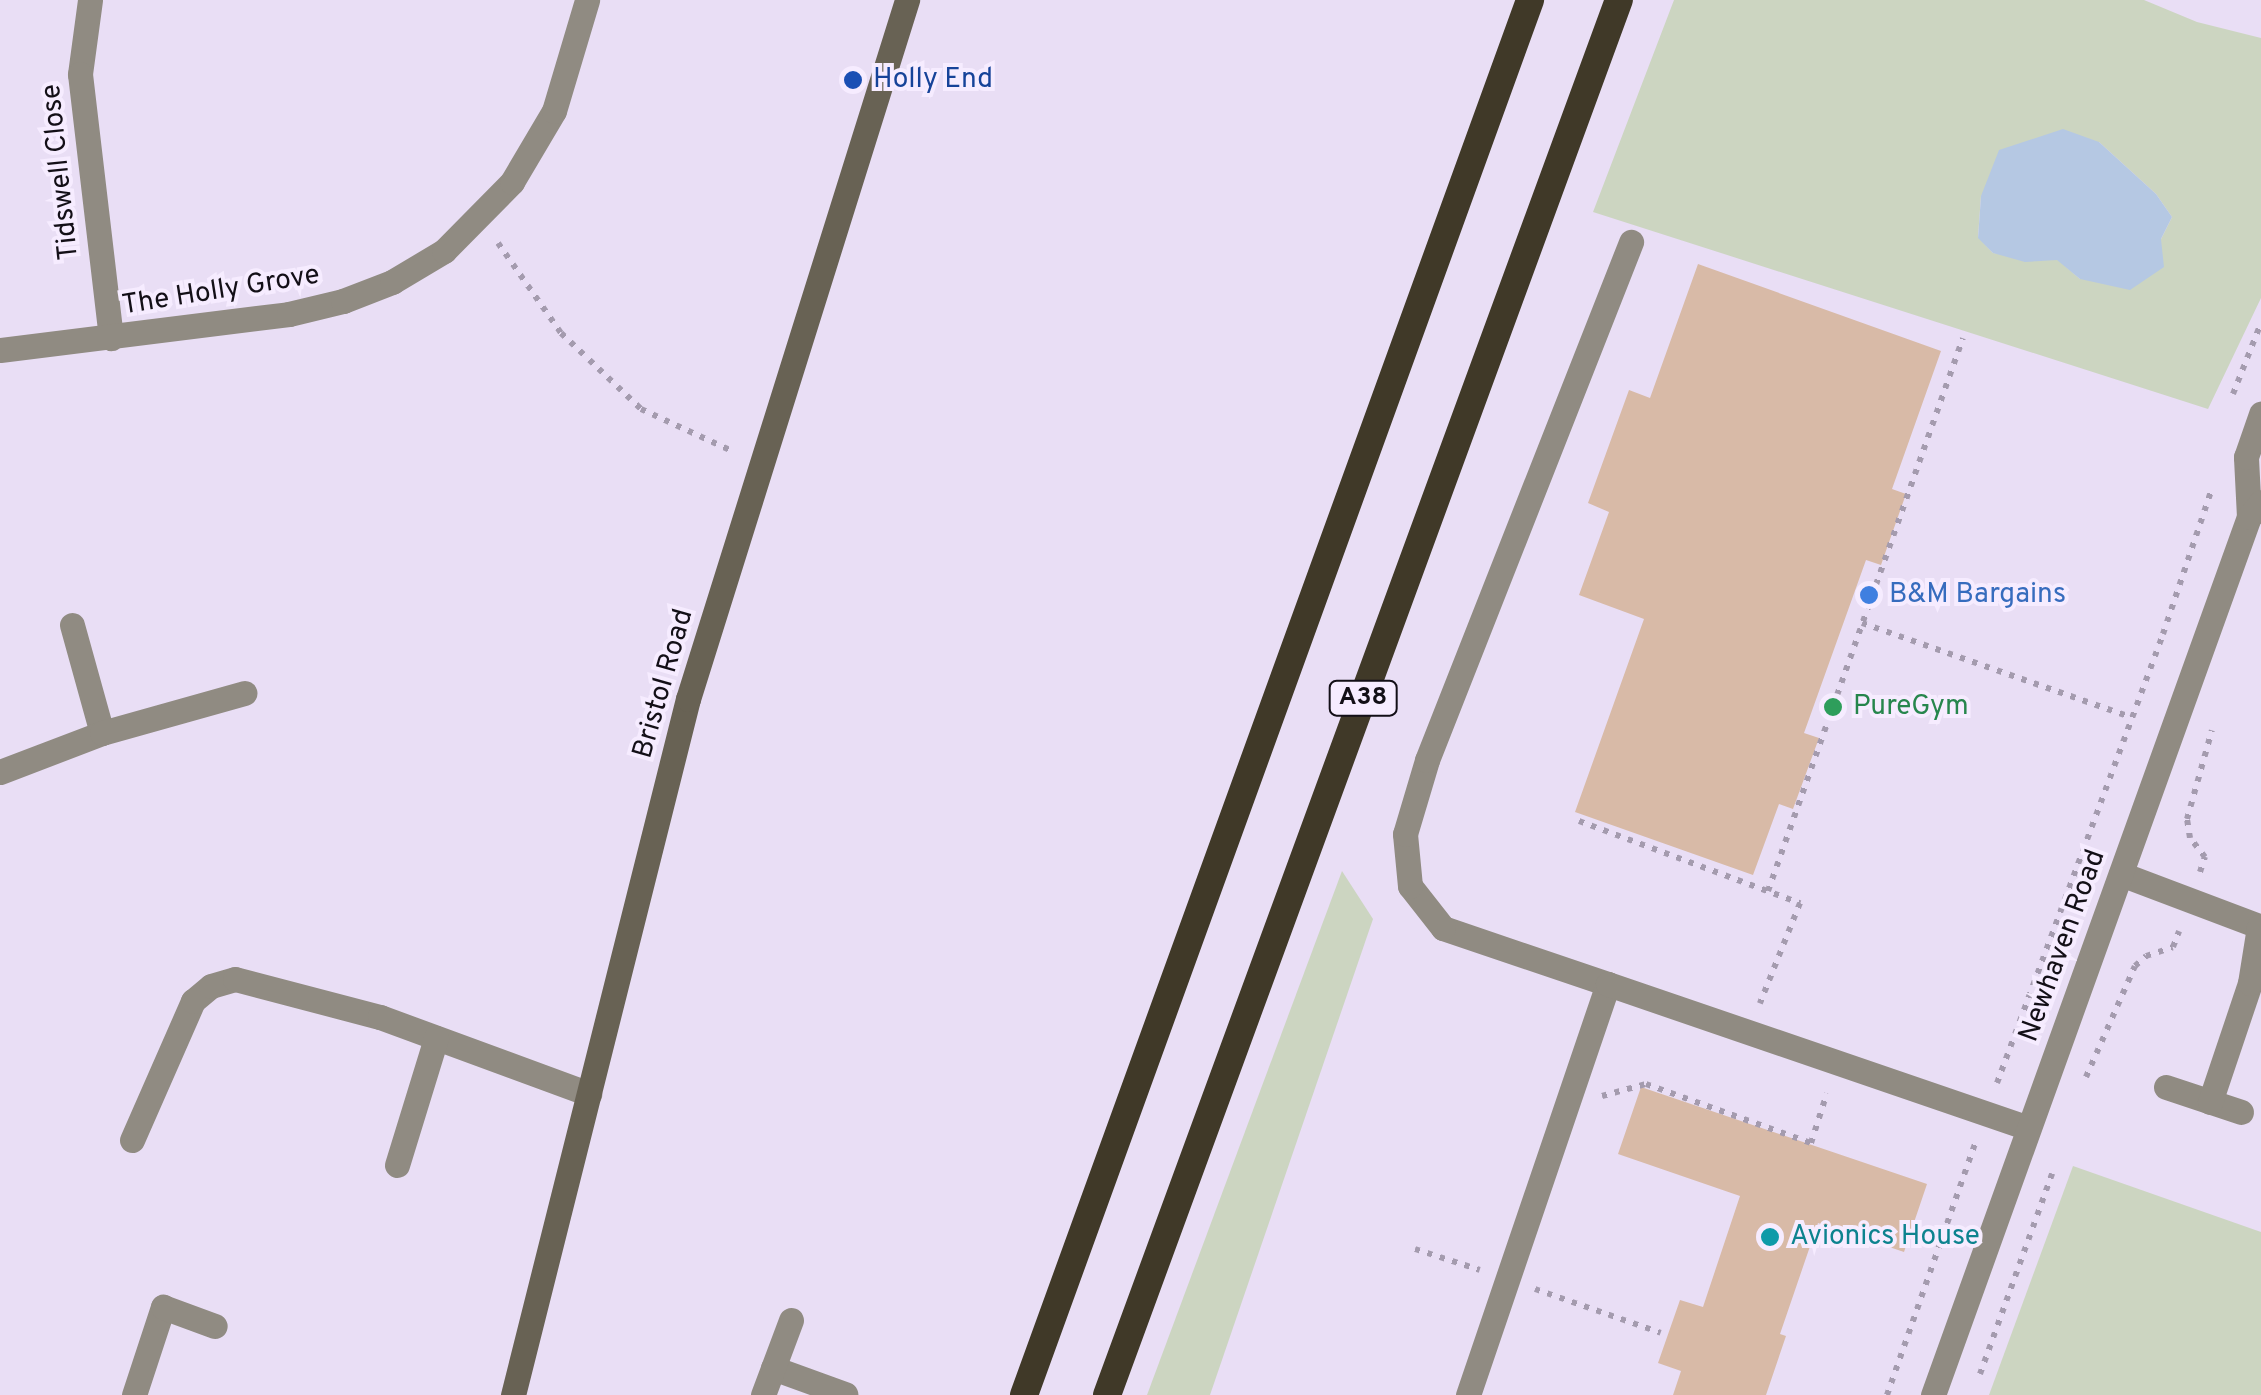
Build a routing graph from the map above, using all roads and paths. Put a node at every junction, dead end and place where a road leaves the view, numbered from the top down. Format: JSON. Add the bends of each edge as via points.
{"nodes":[{"id":1,"x":90,"y":0,"type":"edge"},
{"id":2,"x":587,"y":0,"type":"edge"},
{"id":3,"x":907,"y":0,"type":"edge"},
{"id":4,"x":1530,"y":0,"type":"edge"},
{"id":5,"x":1619,"y":0,"type":"edge"},
{"id":6,"x":481,"y":217,"type":"junction"},
{"id":7,"x":1631,"y":242,"type":"dead end"},
{"id":8,"x":2261,"y":323,"type":"edge"},
{"id":9,"x":111,"y":338,"type":"junction"},
{"id":10,"x":1962,"y":338,"type":"dead end"},
{"id":11,"x":0,"y":350,"type":"edge"},
{"id":12,"x":2228,"y":410,"type":"dead end"},
{"id":13,"x":2261,"y":414,"type":"edge"},
{"id":14,"x":761,"y":464,"type":"junction"},
{"id":15,"x":2215,"y":479,"type":"dead end"},
{"id":16,"x":2255,"y":510,"type":"edge"},
{"id":17,"x":1862,"y":623,"type":"junction"},
{"id":18,"x":72,"y":625,"type":"dead end"},
{"id":19,"x":244,"y":692,"type":"dead end"},
{"id":20,"x":2214,"y":714,"type":"dead end"},
{"id":21,"x":2130,"y":717,"type":"junction"},
{"id":22,"x":102,"y":733,"type":"junction"},
{"id":23,"x":0,"y":772,"type":"edge"},
{"id":24,"x":1579,"y":821,"type":"dead end"},
{"id":25,"x":2121,"y":874,"type":"junction"},
{"id":26,"x":1768,"y":890,"type":"junction"},
{"id":27,"x":2192,"y":902,"type":"junction"},
{"id":28,"x":2260,"y":927,"type":"edge"},
{"id":29,"x":1608,"y":984,"type":"junction"},
{"id":30,"x":1749,"y":1031,"type":"junction"},
{"id":31,"x":436,"y":1038,"type":"junction"},
{"id":32,"x":1838,"y":1062,"type":"junction"},
{"id":33,"x":2084,"y":1084,"type":"dead end"},
{"id":34,"x":2166,"y":1086,"type":"dead end"},
{"id":35,"x":589,"y":1094,"type":"junction"},
{"id":36,"x":2210,"y":1102,"type":"junction"},
{"id":37,"x":1567,"y":1104,"type":"junction"},
{"id":38,"x":1986,"y":1112,"type":"junction"},
{"id":39,"x":2241,"y":1112,"type":"dead end"},
{"id":40,"x":2028,"y":1128,"type":"junction"},
{"id":41,"x":132,"y":1140,"type":"dead end"},
{"id":42,"x":2058,"y":1158,"type":"dead end"},
{"id":43,"x":397,"y":1165,"type":"dead end"},
{"id":44,"x":1415,"y":1249,"type":"dead end"},
{"id":45,"x":1491,"y":1274,"type":"dead end"},
{"id":46,"x":1539,"y":1290,"type":"dead end"},
{"id":47,"x":791,"y":1320,"type":"dead end"},
{"id":48,"x":215,"y":1326,"type":"dead end"},
{"id":49,"x":1660,"y":1333,"type":"dead end"},
{"id":50,"x":773,"y":1368,"type":"junction"},
{"id":51,"x":1979,"y":1377,"type":"dead end"},
{"id":52,"x":845,"y":1394,"type":"edge"},
{"id":53,"x":134,"y":1395,"type":"edge"},
{"id":54,"x":513,"y":1395,"type":"edge"},
{"id":55,"x":763,"y":1395,"type":"edge"},
{"id":56,"x":1024,"y":1395,"type":"edge"},
{"id":57,"x":1107,"y":1395,"type":"edge"},
{"id":58,"x":1468,"y":1395,"type":"edge"},
{"id":59,"x":1887,"y":1395,"type":"edge"},
{"id":60,"x":1933,"y":1395,"type":"edge"}],
"edges":[{"from":1,"to":9,"type":"street","name":"Tidswell Close","via":[[80,74]]},
{"from":2,"to":6,"type":"street","name":"The Holly Grove","via":[[554,112],[512,182]]},
{"from":3,"to":14,"type":"main road","name":"Bristol Road"},
{"from":4,"to":56,"type":"highway"},
{"from":5,"to":57,"type":"highway","number":"A38"},
{"from":6,"to":9,"type":"street","name":"The Holly Grove","via":[[405,274],[343,301]]},
{"from":6,"to":14,"type":"path","via":[[561,333],[641,409]]},
{"from":7,"to":29,"type":"street","via":[[1405,834],[1410,886],[1443,928]]},
{"from":8,"to":12,"type":"path","via":[[2247,375]]},
{"from":9,"to":11,"type":"street","name":"The Holly Grove"},
{"from":10,"to":17,"type":"path"},
{"from":13,"to":16,"type":"street","name":"Newhaven Road","via":[[2246,457]]},
{"from":14,"to":35,"type":"main road","name":"Bristol Road","via":[[688,700]]},
{"from":15,"to":21,"type":"path"},
{"from":16,"to":25,"type":"street","name":"Newhaven Road"},
{"from":17,"to":21,"type":"path"},
{"from":17,"to":26,"type":"path"},
{"from":18,"to":22,"type":"street"},
{"from":19,"to":22,"type":"street"},
{"from":20,"to":27,"type":"path","via":[[2187,818],[2190,838],[2205,857]]},
{"from":21,"to":38,"type":"path"},
{"from":22,"to":23,"type":"street"},
{"from":24,"to":26,"type":"path"},
{"from":25,"to":27,"type":"street"},
{"from":25,"to":40,"type":"street","name":"Newhaven Road"},
{"from":26,"to":30,"type":"path","via":[[1800,903]]},
{"from":27,"to":28,"type":"street"},
{"from":27,"to":33,"type":"path","via":[[2173,948],[2135,966]]},
{"from":28,"to":36,"type":"street","via":[[2250,983]]},
{"from":29,"to":30,"type":"street"},
{"from":29,"to":37,"type":"street"},
{"from":30,"to":32,"type":"street"},
{"from":31,"to":35,"type":"street"},
{"from":31,"to":41,"type":"street","via":[[235,979],[211,986],[194,1001]]},
{"from":31,"to":43,"type":"street"},
{"from":32,"to":37,"type":"path","via":[[1811,1143],[1646,1084]]},
{"from":32,"to":38,"type":"street"},
{"from":34,"to":36,"type":"street"},
{"from":35,"to":54,"type":"main road","name":"Bristol Road"},
{"from":36,"to":39,"type":"street"},
{"from":37,"to":58,"type":"street"},
{"from":38,"to":40,"type":"street"},
{"from":38,"to":59,"type":"path"},
{"from":40,"to":60,"type":"street","name":"Newhaven Road"},
{"from":42,"to":51,"type":"path"},
{"from":44,"to":45,"type":"path"},
{"from":46,"to":49,"type":"path"},
{"from":47,"to":50,"type":"street"},
{"from":48,"to":53,"type":"street","via":[[163,1307]]},
{"from":50,"to":52,"type":"street"},
{"from":50,"to":55,"type":"street"}]}
